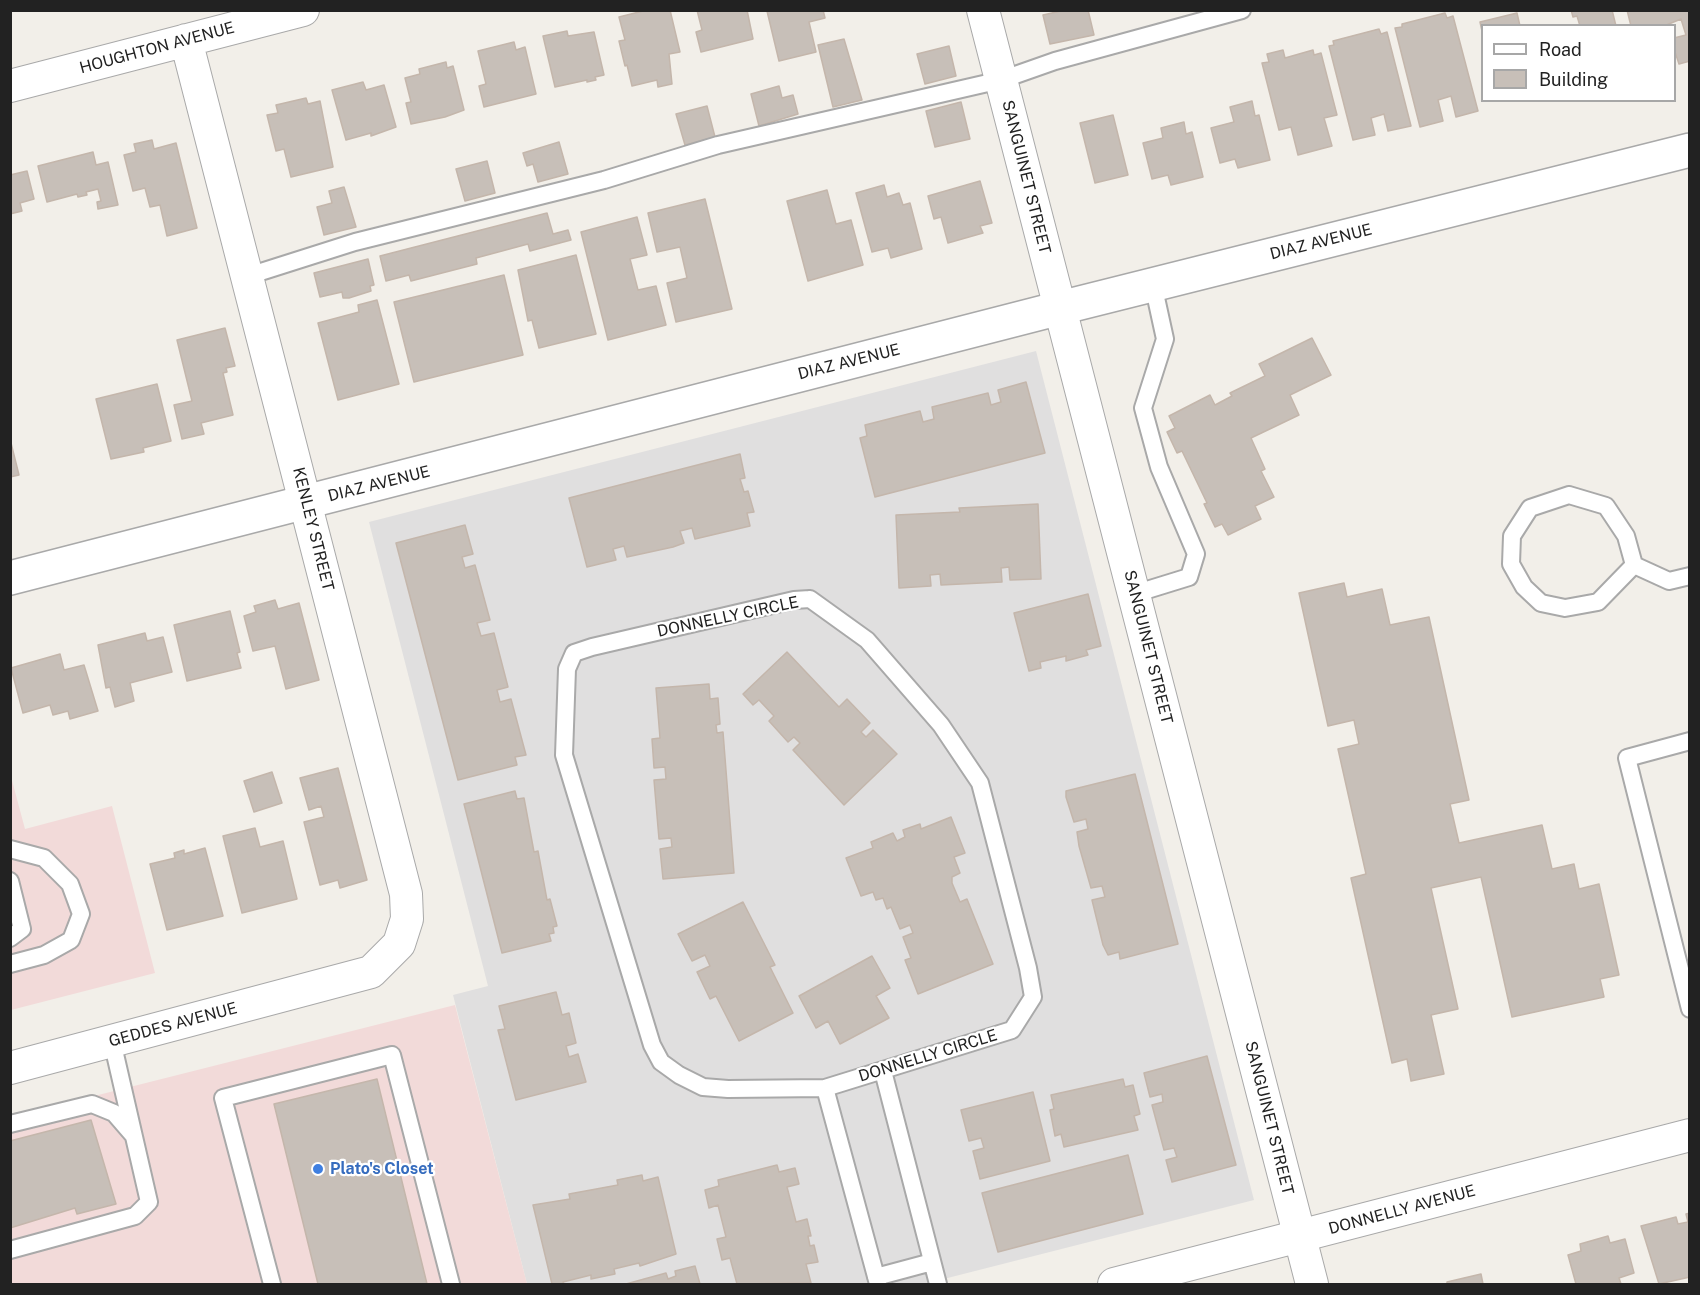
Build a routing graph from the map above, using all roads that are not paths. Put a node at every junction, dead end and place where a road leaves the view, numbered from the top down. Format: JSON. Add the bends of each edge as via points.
{"nodes":[{"id":1,"x":303,"y":10,"type":"edge"},
{"id":2,"x":983,"y":10,"type":"edge"},
{"id":3,"x":1242,"y":10,"type":"edge"},
{"id":4,"x":186,"y":40,"type":"junction"},
{"id":5,"x":1001,"y":80,"type":"junction"},
{"id":6,"x":10,"y":86,"type":"edge"},
{"id":7,"x":1689,"y":150,"type":"edge"},
{"id":8,"x":248,"y":276,"type":"junction"},
{"id":9,"x":1153,"y":284,"type":"junction"},
{"id":10,"x":1060,"y":308,"type":"junction"},
{"id":11,"x":307,"y":502,"type":"junction"},
{"id":12,"x":1634,"y":565,"type":"junction"},
{"id":13,"x":1689,"y":576,"type":"edge"},
{"id":14,"x":10,"y":578,"type":"edge"},
{"id":15,"x":1134,"y":594,"type":"junction"},
{"id":16,"x":1689,"y":741,"type":"edge"},
{"id":17,"x":10,"y":849,"type":"edge"},
{"id":18,"x":10,"y":881,"type":"edge"},
{"id":19,"x":10,"y":938,"type":"edge"},
{"id":20,"x":10,"y":964,"type":"edge"},
{"id":21,"x":336,"y":982,"type":"joint"},
{"id":22,"x":1689,"y":1009,"type":"edge"},
{"id":23,"x":112,"y":1041,"type":"junction"},
{"id":24,"x":10,"y":1068,"type":"edge"},
{"id":25,"x":883,"y":1071,"type":"junction"},
{"id":26,"x":825,"y":1088,"type":"junction"},
{"id":27,"x":10,"y":1124,"type":"edge"},
{"id":28,"x":1689,"y":1135,"type":"edge"},
{"id":29,"x":135,"y":1138,"type":"junction"},
{"id":30,"x":1300,"y":1237,"type":"junction"},
{"id":31,"x":10,"y":1250,"type":"edge"},
{"id":32,"x":932,"y":1262,"type":"junction"},
{"id":33,"x":877,"y":1281,"type":"edge"},
{"id":34,"x":272,"y":1284,"type":"edge"},
{"id":35,"x":451,"y":1284,"type":"edge"},
{"id":36,"x":938,"y":1284,"type":"edge"},
{"id":37,"x":1114,"y":1284,"type":"edge"},
{"id":38,"x":1312,"y":1284,"type":"edge"}],
"edges":[{"from":1,"to":4,"type":"street","name":"HOUGHTON AVENUE"},
{"from":2,"to":5,"type":"street","name":"SANGUINET STREET"},
{"from":3,"to":5,"type":"lane","via":[[1055,61]]},
{"from":4,"to":6,"type":"street","name":"HOUGHTON AVENUE"},
{"from":4,"to":8,"type":"street","name":"KENLEY STREET"},
{"from":5,"to":8,"type":"lane","via":[[718,145],[604,180],[355,242]]},
{"from":5,"to":10,"type":"street","name":"SANGUINET STREET"},
{"from":7,"to":9,"type":"street","name":"DIAZ AVENUE"},
{"from":8,"to":11,"type":"street","name":"KENLEY STREET"},
{"from":9,"to":10,"type":"street","name":"DIAZ AVENUE"},
{"from":9,"to":15,"type":"lane","via":[[1165,339],[1143,408],[1159,467],[1196,554],[1190,577]]},
{"from":10,"to":11,"type":"street","name":"DIAZ AVENUE"},
{"from":10,"to":15,"type":"street","name":"SANGUINET STREET"},
{"from":11,"to":14,"type":"street","name":"DIAZ AVENUE"},
{"from":11,"to":21,"type":"street","name":"KENLEY STREET","via":[[406,894],[407,919],[391,955],[371,972]]},
{"from":12,"to":12,"type":"lane","via":[[1626,536],[1606,506],[1569,495],[1530,508],[1512,536],[1511,564],[1540,603],[1565,608],[1598,602]]},
{"from":12,"to":13,"type":"lane","via":[[1669,581]]},
{"from":15,"to":30,"type":"street","name":"SANGUINET STREET"},
{"from":16,"to":22,"type":"lane","via":[[1627,758]]},
{"from":17,"to":20,"type":"lane","via":[[44,858],[70,884],[81,914],[71,940],[44,956]]},
{"from":18,"to":19,"type":"lane","via":[[22,929]]},
{"from":21,"to":23,"type":"street","name":"GEDDES AVENUE"},
{"from":23,"to":24,"type":"street","name":"GEDDES AVENUE"},
{"from":23,"to":29,"type":"lane"},
{"from":25,"to":26,"type":"lane","name":"DONNELLY CIRCLE"},
{"from":25,"to":26,"type":"lane","name":"DONNELLY CIRCLE","via":[[1012,1030],[1033,997],[980,783],[941,724],[867,640],[810,599],[574,653],[567,669],[564,755],[652,1046],[661,1062],[703,1087]]},
{"from":25,"to":32,"type":"lane"},
{"from":26,"to":33,"type":"lane"},
{"from":27,"to":29,"type":"lane","via":[[92,1104],[114,1113]]},
{"from":28,"to":30,"type":"street","name":"DONNELLY AVENUE"},
{"from":29,"to":31,"type":"lane","via":[[149,1202],[135,1216]]},
{"from":30,"to":37,"type":"street","name":"DONNELLY AVENUE"},
{"from":30,"to":38,"type":"street","name":"SANGUINET STREET"},
{"from":32,"to":33,"type":"lane"},
{"from":32,"to":36,"type":"lane"},
{"from":34,"to":35,"type":"lane","via":[[223,1098],[392,1055]]}]}
